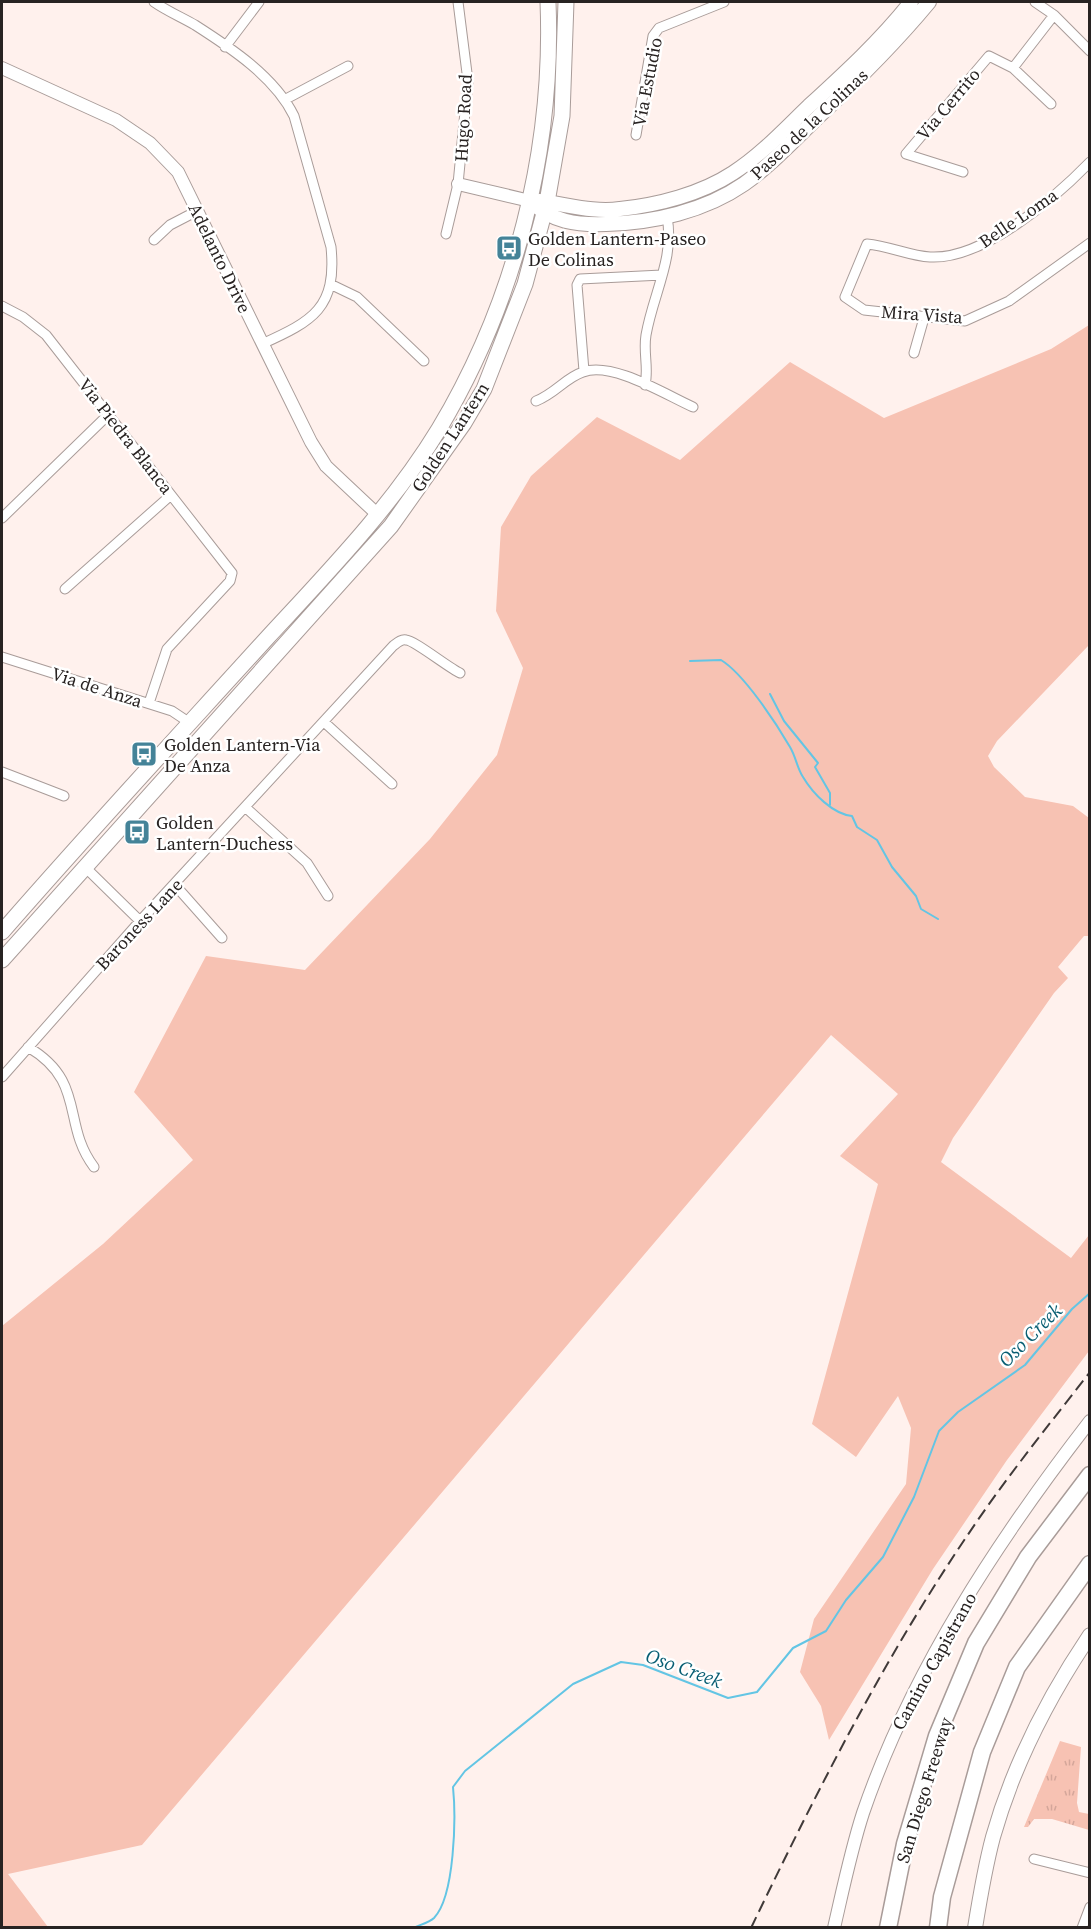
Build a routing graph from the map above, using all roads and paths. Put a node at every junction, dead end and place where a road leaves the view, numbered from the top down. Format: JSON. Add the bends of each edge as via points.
{"nodes":[{"id":1,"x":154,"y":2,"type":"edge"},
{"id":2,"x":260,"y":2,"type":"edge"},
{"id":3,"x":458,"y":2,"type":"edge"},
{"id":4,"x":548,"y":2,"type":"edge"},
{"id":5,"x":566,"y":2,"type":"edge"},
{"id":6,"x":724,"y":2,"type":"edge"},
{"id":7,"x":911,"y":2,"type":"edge"},
{"id":8,"x":929,"y":2,"type":"edge"},
{"id":9,"x":1035,"y":2,"type":"edge"},
{"id":10,"x":1054,"y":15,"type":"junction"},
{"id":11,"x":225,"y":47,"type":"junction"},
{"id":12,"x":1089,"y":51,"type":"edge"},
{"id":13,"x":348,"y":66,"type":"dead end"},
{"id":14,"x":2,"y":68,"type":"edge"},
{"id":15,"x":1013,"y":68,"type":"junction"},
{"id":16,"x":286,"y":99,"type":"junction"},
{"id":17,"x":1051,"y":104,"type":"dead end"},
{"id":18,"x":636,"y":135,"type":"dead end"},
{"id":19,"x":1089,"y":162,"type":"edge"},
{"id":20,"x":963,"y":172,"type":"dead end"},
{"id":21,"x":458,"y":184,"type":"junction"},
{"id":22,"x":531,"y":201,"type":"junction"},
{"id":23,"x":663,"y":201,"type":"junction"},
{"id":24,"x":546,"y":209,"type":"junction"},
{"id":25,"x":197,"y":210,"type":"junction"},
{"id":26,"x":667,"y":217,"type":"junction"},
{"id":27,"x":447,"y":234,"type":"dead end"},
{"id":28,"x":154,"y":240,"type":"dead end"},
{"id":29,"x":1089,"y":243,"type":"edge"},
{"id":30,"x":662,"y":275,"type":"junction"},
{"id":31,"x":330,"y":284,"type":"junction"},
{"id":32,"x":845,"y":297,"type":"joint"},
{"id":33,"x":2,"y":306,"type":"edge"},
{"id":34,"x":924,"y":318,"type":"junction"},
{"id":35,"x":262,"y":344,"type":"junction"},
{"id":36,"x":914,"y":353,"type":"dead end"},
{"id":37,"x":424,"y":361,"type":"dead end"},
{"id":38,"x":584,"y":371,"type":"junction"},
{"id":39,"x":645,"y":385,"type":"junction"},
{"id":40,"x":536,"y":401,"type":"dead end"},
{"id":41,"x":693,"y":407,"type":"dead end"},
{"id":42,"x":109,"y":414,"type":"junction"},
{"id":43,"x":435,"y":464,"type":"junction"},
{"id":44,"x":171,"y":495,"type":"junction"},
{"id":45,"x":376,"y":513,"type":"junction"},
{"id":46,"x":2,"y":518,"type":"edge"},
{"id":47,"x":342,"y":582,"type":"junction"},
{"id":48,"x":65,"y":589,"type":"dead end"},
{"id":49,"x":2,"y":657,"type":"edge"},
{"id":50,"x":460,"y":674,"type":"dead end"},
{"id":51,"x":149,"y":703,"type":"junction"},
{"id":52,"x":220,"y":716,"type":"junction"},
{"id":53,"x":324,"y":722,"type":"junction"},
{"id":54,"x":190,"y":723,"type":"junction"},
{"id":55,"x":193,"y":748,"type":"junction"},
{"id":56,"x":2,"y":772,"type":"edge"},
{"id":57,"x":392,"y":784,"type":"dead end"},
{"id":58,"x":64,"y":796,"type":"dead end"},
{"id":59,"x":245,"y":807,"type":"junction"},
{"id":60,"x":85,"y":840,"type":"junction"},
{"id":61,"x":86,"y":868,"type":"junction"},
{"id":62,"x":52,"y":875,"type":"junction"},
{"id":63,"x":175,"y":885,"type":"junction"},
{"id":64,"x":328,"y":896,"type":"dead end"},
{"id":65,"x":140,"y":921,"type":"junction"},
{"id":66,"x":2,"y":932,"type":"edge"},
{"id":67,"x":222,"y":938,"type":"dead end"},
{"id":68,"x":2,"y":960,"type":"edge"},
{"id":69,"x":28,"y":1047,"type":"junction"},
{"id":70,"x":2,"y":1077,"type":"edge"},
{"id":71,"x":94,"y":1167,"type":"dead end"},
{"id":72,"x":1089,"y":1421,"type":"edge"},
{"id":73,"x":1089,"y":1475,"type":"edge"},
{"id":74,"x":1089,"y":1564,"type":"edge"},
{"id":75,"x":1089,"y":1635,"type":"edge"},
{"id":76,"x":1034,"y":1859,"type":"dead end"},
{"id":77,"x":1089,"y":1873,"type":"edge"},
{"id":78,"x":1089,"y":1907,"type":"edge"},
{"id":79,"x":834,"y":1928,"type":"edge"},
{"id":80,"x":888,"y":1928,"type":"edge"},
{"id":81,"x":938,"y":1928,"type":"edge"},
{"id":82,"x":975,"y":1928,"type":"edge"},
{"id":83,"x":1082,"y":1928,"type":"edge"}],
"edges":[{"from":1,"to":11,"type":"street"},
{"from":2,"to":11,"type":"street"},
{"from":3,"to":21,"type":"street","name":"Hugo Road","via":[[468,81]]},
{"from":4,"to":22,"type":"main road","name":"Golden Lantern","via":[[545,104]]},
{"from":5,"to":24,"type":"main road","name":"Golden Lantern","via":[[562,116]]},
{"from":6,"to":18,"type":"street","name":"Via Estudio","via":[[659,28],[653,36]]},
{"from":7,"to":23,"type":"main road","name":"Paseo de la Colinas","via":[[873,46],[747,162],[717,182]]},
{"from":8,"to":26,"type":"main road","name":"Paseo de la Colinas","via":[[868,71],[760,171],[727,194]]},
{"from":9,"to":10,"type":"street"},
{"from":10,"to":12,"type":"street"},
{"from":10,"to":15,"type":"street"},
{"from":11,"to":16,"type":"street"},
{"from":13,"to":16,"type":"street"},
{"from":14,"to":25,"type":"street","name":"Adelanto Drive","via":[[134,130],[173,165]]},
{"from":15,"to":17,"type":"street"},
{"from":15,"to":20,"type":"street","name":"Via Cerrito","via":[[989,56],[906,154]]},
{"from":16,"to":31,"type":"street","via":[[332,246]]},
{"from":19,"to":32,"type":"street","name":"Belle Loma","via":[[1060,191],[968,251],[931,257],[867,244]]},
{"from":21,"to":22,"type":"street","name":"Paseo de la Colinas"},
{"from":21,"to":27,"type":"street","name":"Hugo Road"},
{"from":22,"to":24,"type":"main road","name":"Paseo de la Colinas"},
{"from":22,"to":45,"type":"main road","name":"Golden Lantern","via":[[508,277],[477,357],[438,430]]},
{"from":23,"to":24,"type":"main road","name":"Paseo de la Colinas","via":[[619,210]]},
{"from":23,"to":26,"type":"main road"},
{"from":24,"to":26,"type":"main road","name":"Paseo de la Colinas","via":[[588,224],[638,223]]},
{"from":24,"to":43,"type":"main road","name":"Golden Lantern","via":[[499,355],[474,406]]},
{"from":25,"to":28,"type":"street","via":[[170,225]]},
{"from":25,"to":35,"type":"street","name":"Adelanto Drive"},
{"from":26,"to":30,"type":"street","via":[[671,236]]},
{"from":29,"to":34,"type":"street","name":"Mira Vista","via":[[1009,300],[965,321]]},
{"from":30,"to":38,"type":"street","via":[[585,278],[577,285]]},
{"from":30,"to":39,"type":"street","via":[[646,334]]},
{"from":31,"to":35,"type":"street","via":[[325,301],[313,317]]},
{"from":31,"to":37,"type":"street","via":[[357,297]]},
{"from":32,"to":34,"type":"street","name":"Mira Vista","via":[[864,310]]},
{"from":33,"to":42,"type":"street","name":"Via Piedra Blanca","via":[[46,335]]},
{"from":34,"to":36,"type":"street"},
{"from":35,"to":45,"type":"street","name":"Adelanto Drive","via":[[326,466]]},
{"from":38,"to":39,"type":"street","via":[[610,370]]},
{"from":38,"to":40,"type":"street","via":[[552,395]]},
{"from":39,"to":41,"type":"street"},
{"from":42,"to":44,"type":"street","name":"Via Piedra Blanca"},
{"from":42,"to":46,"type":"street"},
{"from":43,"to":45,"type":"main road","via":[[395,509]]},
{"from":43,"to":47,"type":"main road","name":"Golden Lantern","via":[[391,526]]},
{"from":44,"to":48,"type":"street"},
{"from":44,"to":51,"type":"street","name":"Via Piedra Blanca","via":[[232,573],[230,582],[167,649]]},
{"from":45,"to":47,"type":"main road","via":[[377,530],[350,562]]},
{"from":45,"to":54,"type":"main road","name":"Golden Lantern"},
{"from":47,"to":52,"type":"main road","name":"Golden Lantern"},
{"from":49,"to":51,"type":"street","name":"Via de Anza"},
{"from":50,"to":53,"type":"street","name":"Baroness Lane","via":[[412,641],[402,640]]},
{"from":51,"to":54,"type":"street","name":"Via de Anza"},
{"from":52,"to":54,"type":"main road","via":[[210,714]]},
{"from":52,"to":55,"type":"main road","name":"Golden Lantern"},
{"from":53,"to":57,"type":"street"},
{"from":53,"to":59,"type":"street","name":"Baroness Lane"},
{"from":54,"to":55,"type":"main road","via":[[189,741]]},
{"from":54,"to":60,"type":"main road","name":"Golden Lantern"},
{"from":55,"to":61,"type":"main road","name":"Golden Lantern"},
{"from":56,"to":58,"type":"street"},
{"from":59,"to":63,"type":"street","name":"Baroness Lane"},
{"from":59,"to":64,"type":"street","via":[[307,863]]},
{"from":60,"to":61,"type":"main road","via":[[87,851],[82,862]]},
{"from":60,"to":62,"type":"main road","name":"Golden Lantern"},
{"from":61,"to":62,"type":"main road","via":[[65,877]]},
{"from":61,"to":65,"type":"street"},
{"from":61,"to":68,"type":"main road","name":"Golden Lantern"},
{"from":62,"to":66,"type":"main road","name":"Golden Lantern"},
{"from":63,"to":65,"type":"street","name":"Baroness Lane"},
{"from":63,"to":67,"type":"street"},
{"from":65,"to":69,"type":"street","name":"Baroness Lane"},
{"from":69,"to":70,"type":"street","name":"Baroness Lane"},
{"from":69,"to":71,"type":"street","via":[[44,1056],[64,1083],[72,1101],[78,1140]]},
{"from":72,"to":79,"type":"street","name":"Camino Capistrano","via":[[1008,1533],[925,1671],[891,1740],[863,1814]]},
{"from":73,"to":80,"type":"highway","name":"San Diego Freeway","via":[[1029,1557],[976,1643],[936,1736],[905,1844]]},
{"from":74,"to":81,"type":"highway","via":[[1017,1667],[982,1752],[942,1897]]},
{"from":75,"to":82,"type":"main road","via":[[1037,1725],[1006,1797],[986,1865]]},
{"from":76,"to":77,"type":"street"},
{"from":78,"to":83,"type":"street"}]}
